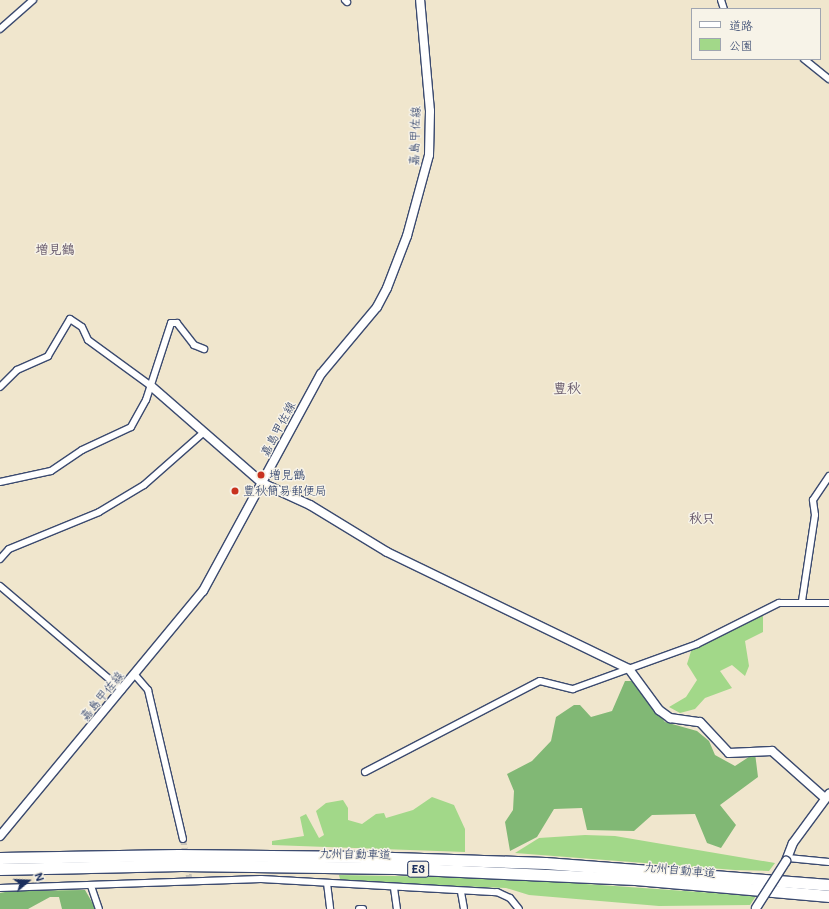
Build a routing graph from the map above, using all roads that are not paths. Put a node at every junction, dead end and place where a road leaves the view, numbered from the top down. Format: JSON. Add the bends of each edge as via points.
{"nodes":[{"id":1,"x":32,"y":0,"type":"edge"},
{"id":2,"x":420,"y":0,"type":"edge"},
{"id":3,"x":0,"y":29,"type":"edge"},
{"id":4,"x":805,"y":60,"type":"edge"},
{"id":5,"x":829,"y":79,"type":"edge"},
{"id":6,"x":204,"y":349,"type":"dead end"},
{"id":7,"x":151,"y":386,"type":"junction"},
{"id":8,"x":0,"y":387,"type":"edge"},
{"id":9,"x":203,"y":433,"type":"junction"},
{"id":10,"x":829,"y":476,"type":"edge"},
{"id":11,"x":0,"y":482,"type":"edge"},
{"id":12,"x":262,"y":483,"type":"junction"},
{"id":13,"x":0,"y":559,"type":"edge"},
{"id":14,"x":0,"y":586,"type":"edge"},
{"id":15,"x":802,"y":600,"type":"junction"},
{"id":16,"x":829,"y":603,"type":"edge"},
{"id":17,"x":629,"y":669,"type":"junction"},
{"id":18,"x":135,"y":676,"type":"junction"},
{"id":19,"x":122,"y":690,"type":"junction"},
{"id":20,"x":364,"y":772,"type":"dead end"},
{"id":21,"x":827,"y":796,"type":"edge"},
{"id":22,"x":0,"y":836,"type":"edge"},
{"id":23,"x":183,"y":839,"type":"tunnel mouth"},
{"id":24,"x":787,"y":860,"type":"junction"},
{"id":25,"x":829,"y":862,"type":"edge"},
{"id":26,"x":3,"y":864,"type":"edge"},
{"id":27,"x":327,"y":883,"type":"junction"},
{"id":28,"x":829,"y":885,"type":"edge"},
{"id":29,"x":91,"y":886,"type":"junction"},
{"id":30,"x":0,"y":888,"type":"edge"},
{"id":31,"x":394,"y":888,"type":"junction"},
{"id":32,"x":461,"y":892,"type":"junction"},
{"id":33,"x":829,"y":896,"type":"edge"},
{"id":34,"x":100,"y":909,"type":"edge"},
{"id":35,"x":330,"y":909,"type":"edge"},
{"id":36,"x":359,"y":909,"type":"edge"},
{"id":37,"x":363,"y":909,"type":"edge"},
{"id":38,"x":397,"y":909,"type":"edge"},
{"id":39,"x":464,"y":909,"type":"edge"},
{"id":40,"x":519,"y":909,"type":"edge"},
{"id":41,"x":756,"y":909,"type":"edge"}],
"edges":[{"from":1,"to":3,"type":"street"},
{"from":2,"to":12,"type":"main road","name":"嘉島甲佐線","via":[[430,111],[429,155],[407,236],[376,307],[321,374]]},
{"from":4,"to":5,"type":"street"},
{"from":6,"to":7,"type":"street","via":[[194,344],[176,323],[171,323]]},
{"from":7,"to":8,"type":"street","via":[[88,340],[82,327],[70,319],[48,356],[17,370]]},
{"from":7,"to":9,"type":"main road"},
{"from":7,"to":11,"type":"street","via":[[131,427],[82,450],[51,471]]},
{"from":9,"to":12,"type":"main road"},
{"from":9,"to":13,"type":"street","via":[[144,485],[99,512],[9,549]]},
{"from":10,"to":15,"type":"street","via":[[813,500],[815,515]]},
{"from":12,"to":17,"type":"main road","via":[[310,505],[393,555]]},
{"from":12,"to":18,"type":"main road","name":"嘉島甲佐線","via":[[203,591]]},
{"from":14,"to":19,"type":"street"},
{"from":15,"to":16,"type":"street"},
{"from":15,"to":17,"type":"street","via":[[779,603],[697,644]]},
{"from":17,"to":20,"type":"street","via":[[573,689],[540,681]]},
{"from":17,"to":21,"type":"main road","via":[[659,710],[670,718],[700,722],[730,753],[772,751]]},
{"from":18,"to":19,"type":"main road","name":"嘉島甲佐線"},
{"from":18,"to":23,"type":"street","via":[[148,690]]},
{"from":19,"to":22,"type":"main road","name":"嘉島甲佐線"},
{"from":21,"to":24,"type":"main road","via":[[792,843]]},
{"from":24,"to":25,"type":"street"},
{"from":24,"to":41,"type":"main road","bridge":true},
{"from":26,"to":28,"type":"highway","name":"九州自動車道","number":"E3","via":[[364,857],[545,863]]},
{"from":26,"to":33,"type":"highway","name":"九州自動車道","number":"E3","via":[[396,868],[635,879]]},
{"from":27,"to":29,"type":"street","via":[[261,879]]},
{"from":27,"to":31,"type":"street"},
{"from":27,"to":35,"type":"street"},
{"from":29,"to":30,"type":"street"},
{"from":29,"to":34,"type":"street"},
{"from":31,"to":32,"type":"street"},
{"from":31,"to":38,"type":"street"},
{"from":32,"to":39,"type":"street"},
{"from":32,"to":40,"type":"street","via":[[503,893]]},
{"from":36,"to":37,"type":"street"}]}
